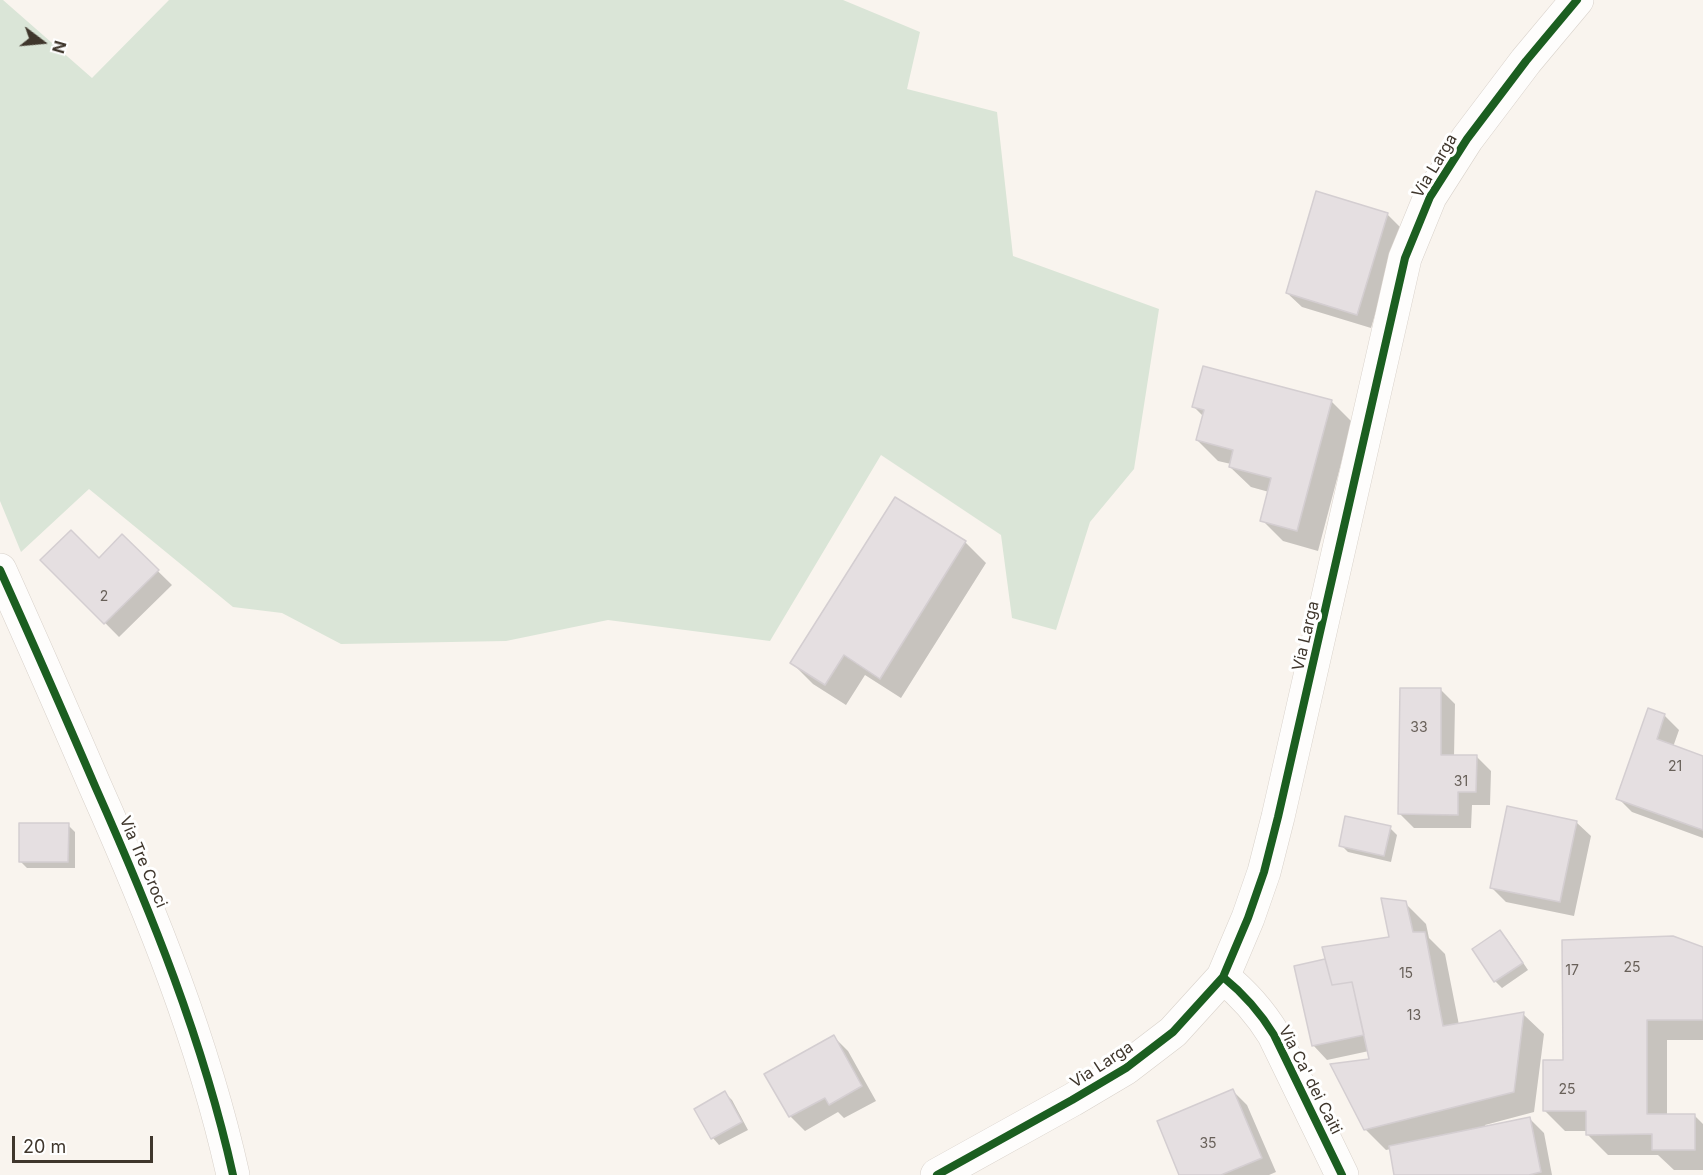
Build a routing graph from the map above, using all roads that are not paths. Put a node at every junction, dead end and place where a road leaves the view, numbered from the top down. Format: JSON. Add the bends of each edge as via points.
{"nodes":[{"id":1,"x":1577,"y":0,"type":"edge"},
{"id":2,"x":0,"y":570,"type":"edge"},
{"id":3,"x":1223,"y":977,"type":"junction"},
{"id":4,"x":233,"y":1175,"type":"edge"},
{"id":5,"x":937,"y":1175,"type":"edge"},
{"id":6,"x":1342,"y":1175,"type":"edge"}],
"edges":[{"from":1,"to":3,"type":"street","name":"Via Larga","via":[[1467,139],[1430,197],[1405,258],[1264,872]]},
{"from":2,"to":4,"type":"street","name":"Via Tre Croci","via":[[143,896],[180,994],[223,1130]]},
{"from":3,"to":5,"type":"street","name":"Via Larga","via":[[1173,1032],[1126,1068]]},
{"from":3,"to":6,"type":"street","name":"Via Ca' dei Caiti","via":[[1244,993],[1274,1035]]}]}
